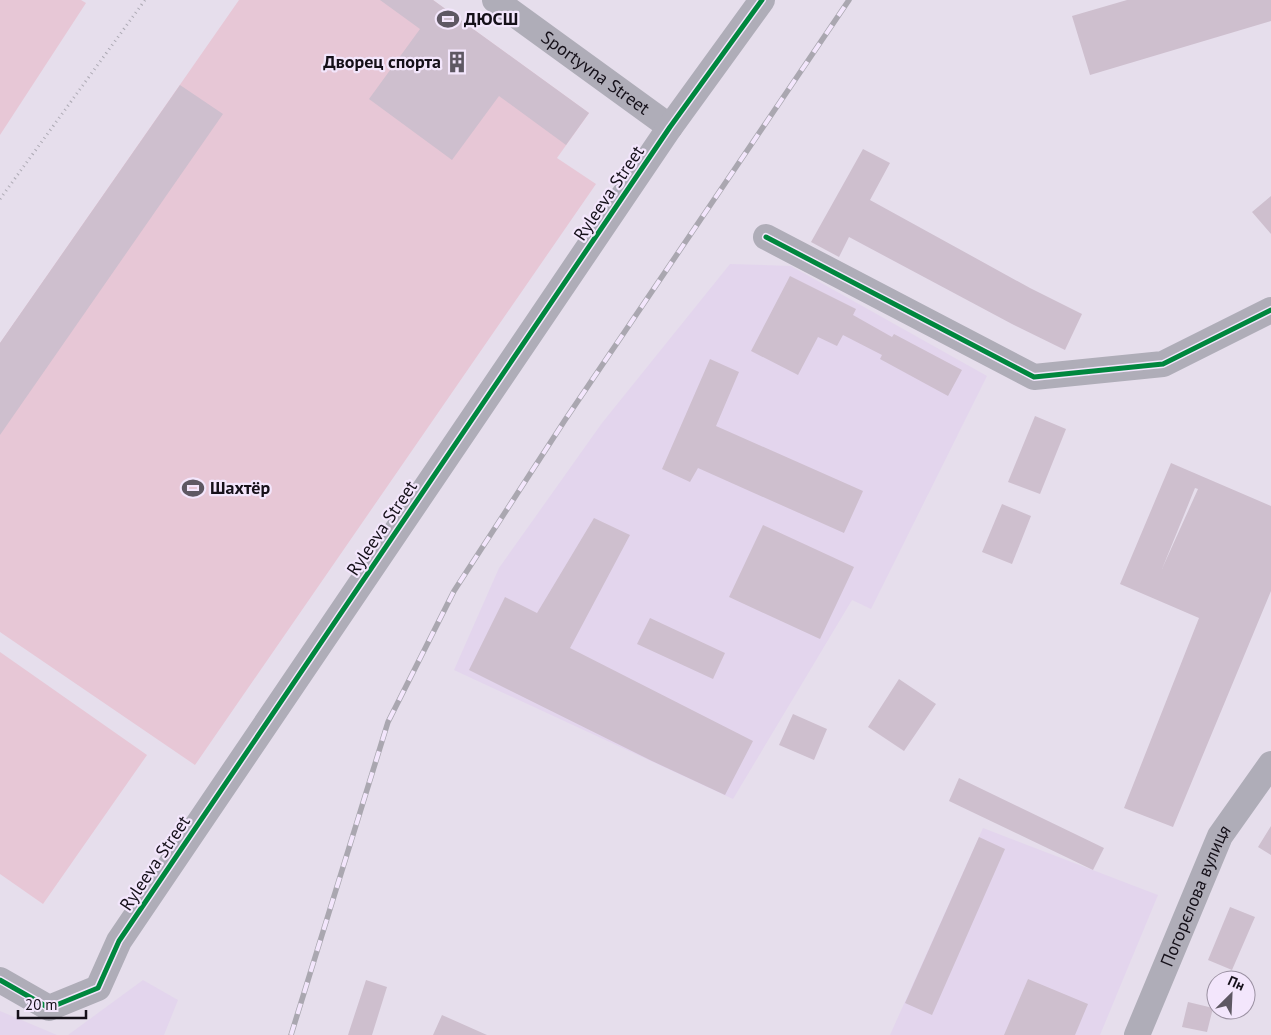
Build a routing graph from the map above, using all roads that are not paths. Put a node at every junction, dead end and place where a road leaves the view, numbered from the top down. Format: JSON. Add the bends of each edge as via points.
{"nodes":[{"id":1,"x":495,"y":0,"type":"edge"},
{"id":2,"x":762,"y":0,"type":"edge"},
{"id":3,"x":670,"y":127,"type":"junction"},
{"id":4,"x":766,"y":237,"type":"dead end"},
{"id":5,"x":1271,"y":310,"type":"edge"},
{"id":6,"x":1271,"y":764,"type":"edge"},
{"id":7,"x":0,"y":980,"type":"edge"},
{"id":8,"x":1136,"y":1035,"type":"edge"}],
"edges":[{"from":1,"to":3,"type":"street","name":"Sportyvna Street"},
{"from":2,"to":3,"type":"street","name":"Ryleeva Street"},
{"from":3,"to":7,"type":"street","name":"Ryleeva Street","via":[[119,941],[98,988],[49,1008]]},
{"from":4,"to":5,"type":"street","via":[[1034,377],[1163,364]]},
{"from":6,"to":8,"type":"street","name":"Погорєлова вулиця","via":[[1220,836]]}]}
